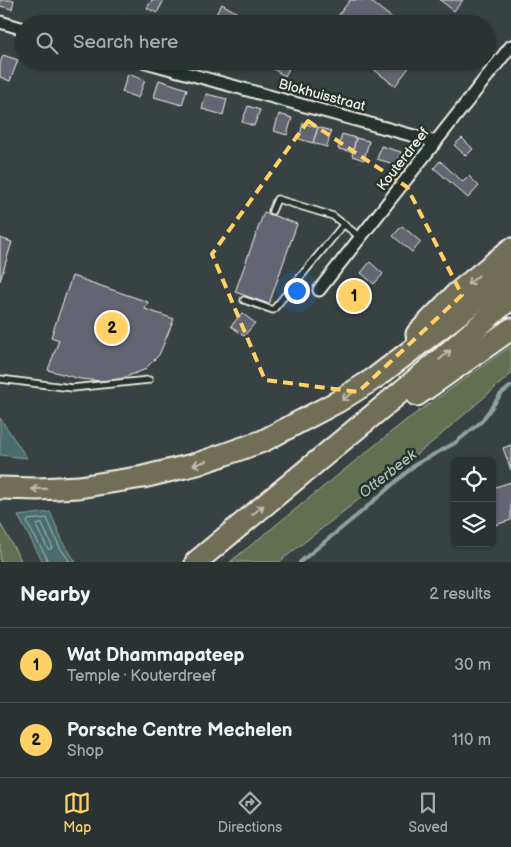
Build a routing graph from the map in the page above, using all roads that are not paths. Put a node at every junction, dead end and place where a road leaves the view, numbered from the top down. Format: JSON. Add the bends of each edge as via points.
{"nodes":[{"id":1,"x":0,"y":22,"type":"edge"},
{"id":2,"x":15,"y":26,"type":"edge"},
{"id":3,"x":511,"y":46,"type":"edge"},
{"id":4,"x":496,"y":65,"type":"edge"},
{"id":5,"x":175,"y":70,"type":"edge"},
{"id":6,"x":492,"y":70,"type":"edge"},
{"id":7,"x":436,"y":142,"type":"junction"},
{"id":8,"x":272,"y":211,"type":"dead end"},
{"id":9,"x":344,"y":224,"type":"junction"},
{"id":10,"x":361,"y":237,"type":"junction"},
{"id":11,"x":511,"y":249,"type":"edge"},
{"id":12,"x":511,"y":274,"type":"edge"},
{"id":13,"x":320,"y":290,"type":"dead end"},
{"id":14,"x":511,"y":298,"type":"edge"},
{"id":15,"x":244,"y":300,"type":"dead end"},
{"id":16,"x":511,"y":329,"type":"edge"},
{"id":17,"x":388,"y":369,"type":"junction"},
{"id":18,"x":0,"y":379,"type":"edge"},
{"id":19,"x":149,"y":380,"type":"dead end"},
{"id":20,"x":354,"y":430,"type":"junction"},
{"id":21,"x":0,"y":488,"type":"edge"},
{"id":22,"x":196,"y":562,"type":"edge"}],
"edges":[{"from":1,"to":2,"type":"street"},
{"from":3,"to":4,"type":"street","name":"Kouterdreef"},
{"from":5,"to":7,"type":"street","name":"Blokhuisstraat"},
{"from":6,"to":7,"type":"street","name":"Kouterdreef"},
{"from":7,"to":10,"type":"street","name":"Kouterdreef"},
{"from":8,"to":9,"type":"lane","via":[[277,199],[333,216]]},
{"from":9,"to":10,"type":"lane"},
{"from":9,"to":15,"type":"lane","via":[[273,310]]},
{"from":10,"to":13,"type":"street","name":"Kouterdreef"},
{"from":11,"to":17,"type":"highway","one_way":true,"via":[[456,294]]},
{"from":12,"to":17,"type":"highway"},
{"from":20,"to":14,"type":"highway","one_way":true},
{"from":16,"to":20,"type":"highway","via":[[386,416]]},
{"from":17,"to":21,"type":"highway","one_way":true,"via":[[337,402],[263,441],[197,464],[144,477],[79,487]]},
{"from":18,"to":19,"type":"lane","via":[[72,388]]},
{"from":22,"to":20,"type":"highway","one_way":true}]}
